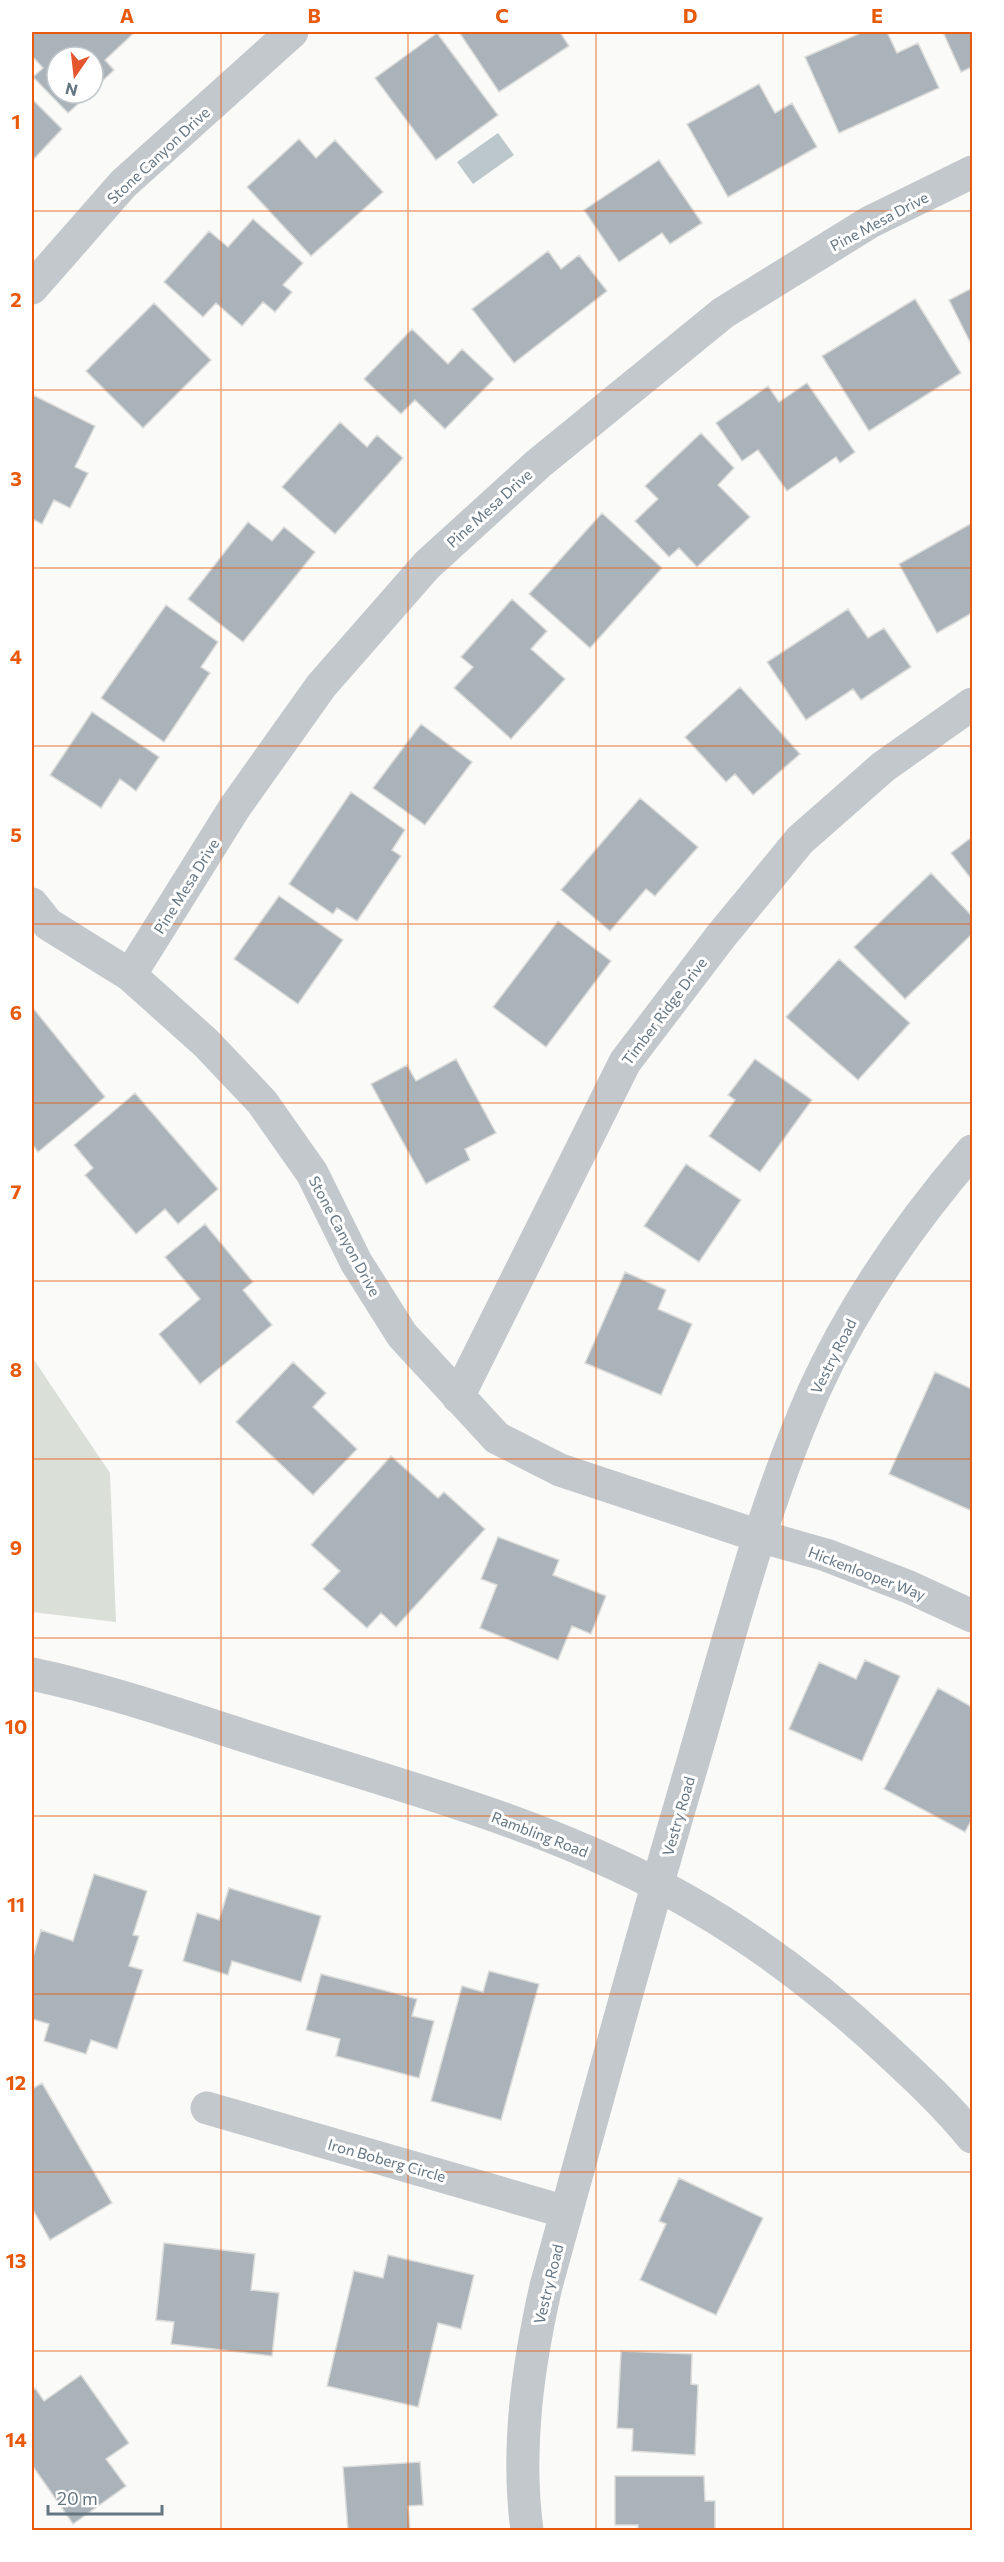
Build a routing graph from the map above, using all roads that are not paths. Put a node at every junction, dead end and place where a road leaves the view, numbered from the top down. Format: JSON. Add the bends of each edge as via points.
{"nodes":[{"id":1,"x":292,"y":32,"type":"edge"},
{"id":2,"x":972,"y":172,"type":"edge"},
{"id":3,"x":32,"y":288,"type":"edge"},
{"id":4,"x":972,"y":704,"type":"edge"},
{"id":5,"x":32,"y":904,"type":"edge"},
{"id":6,"x":130,"y":975,"type":"junction"},
{"id":7,"x":972,"y":1150,"type":"edge"},
{"id":8,"x":458,"y":1397,"type":"junction"},
{"id":9,"x":759,"y":1536,"type":"junction"},
{"id":10,"x":972,"y":1617,"type":"edge"},
{"id":11,"x":32,"y":1674,"type":"edge"},
{"id":12,"x":658,"y":1886,"type":"junction"},
{"id":13,"x":207,"y":2108,"type":"dead end"},
{"id":14,"x":972,"y":2137,"type":"edge"},
{"id":15,"x":566,"y":2212,"type":"junction"},
{"id":16,"x":527,"y":2530,"type":"edge"}],
"edges":[{"from":1,"to":3,"type":"street","name":"Stone Canyon Drive","via":[[123,184]]},
{"from":2,"to":6,"type":"street","name":"Pine Mesa Drive","via":[[870,222],[723,313],[538,464],[427,565],[315,695],[235,807]]},
{"from":4,"to":8,"type":"street","name":"Timber Ridge Drive","via":[[883,767],[800,840],[625,1062]]},
{"from":5,"to":6,"type":"street","name":"Stone Canyon Drive","via":[[48,924]]},
{"from":6,"to":8,"type":"street","name":"Stone Canyon Drive","via":[[206,1043],[262,1102],[312,1173],[356,1262],[402,1335]]},
{"from":7,"to":9,"type":"street","name":"Vestry Road","via":[[889,1258],[850,1322],[785,1461]]},
{"from":8,"to":9,"type":"street","name":"Stone Canyon Drive","via":[[498,1438],[560,1470]]},
{"from":9,"to":10,"type":"street","name":"Hickenlooper Way","via":[[826,1555]]},
{"from":9,"to":12,"type":"street","name":"Vestry Road"},
{"from":11,"to":12,"type":"street","name":"Rambling Road","via":[[133,1701],[514,1822]]},
{"from":12,"to":14,"type":"street","name":"Rambling Road","via":[[787,1964],[868,2032]]},
{"from":12,"to":15,"type":"street","name":"Vestry Road"},
{"from":13,"to":15,"type":"street","name":"Iron Boberg Circle"},
{"from":15,"to":16,"type":"street","name":"Vestry Road","via":[[533,2344],[525,2402]]}]}
